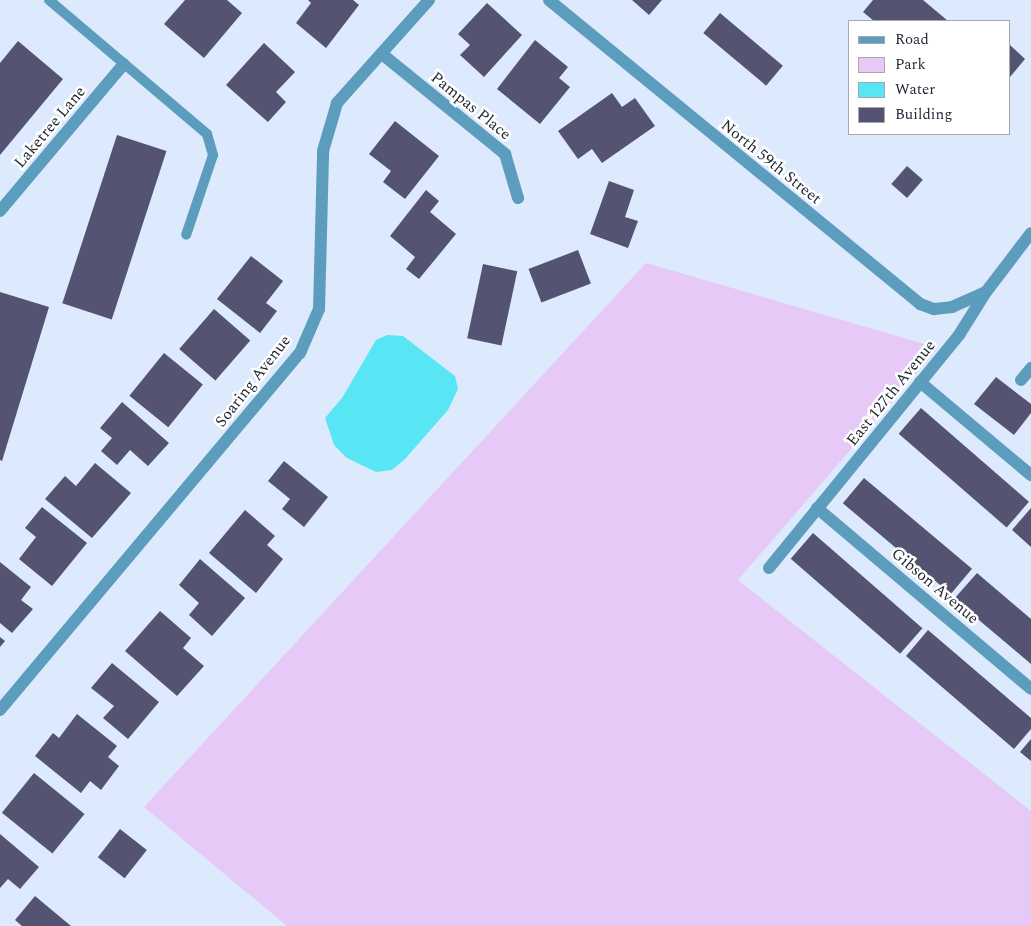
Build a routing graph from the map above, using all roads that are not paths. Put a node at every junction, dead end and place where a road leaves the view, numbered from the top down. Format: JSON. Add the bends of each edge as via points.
{"nodes":[{"id":1,"x":49,"y":0,"type":"edge"},
{"id":2,"x":428,"y":0,"type":"edge"},
{"id":3,"x":548,"y":0,"type":"edge"},
{"id":4,"x":382,"y":54,"type":"junction"},
{"id":5,"x":124,"y":64,"type":"junction"},
{"id":6,"x":518,"y":198,"type":"dead end"},
{"id":7,"x":0,"y":211,"type":"edge"},
{"id":8,"x":1031,"y":233,"type":"edge"},
{"id":9,"x":186,"y":235,"type":"dead end"},
{"id":10,"x":986,"y":292,"type":"junction"},
{"id":11,"x":1031,"y":368,"type":"edge"},
{"id":12,"x":1021,"y":380,"type":"dead end"},
{"id":13,"x":920,"y":382,"type":"junction"},
{"id":14,"x":1031,"y":476,"type":"edge"},
{"id":15,"x":817,"y":508,"type":"junction"},
{"id":16,"x":768,"y":568,"type":"dead end"},
{"id":17,"x":1031,"y":689,"type":"edge"},
{"id":18,"x":0,"y":710,"type":"edge"}],
"edges":[{"from":1,"to":5,"type":"lane"},
{"from":2,"to":4,"type":"street","name":"Soaring Avenue"},
{"from":3,"to":10,"type":"street","name":"North 59th Street","via":[[920,304],[934,309],[952,307]]},
{"from":4,"to":6,"type":"street","name":"Pampas Place","via":[[505,154]]},
{"from":4,"to":18,"type":"street","name":"Soaring Avenue","via":[[337,103],[324,151],[319,310],[300,353]]},
{"from":5,"to":7,"type":"street","name":"Laketree Lane"},
{"from":5,"to":9,"type":"lane","via":[[207,134],[212,145],[213,156]]},
{"from":8,"to":10,"type":"street","name":"East 127th Avenue"},
{"from":10,"to":13,"type":"street","name":"East 127th Avenue","via":[[959,335]]},
{"from":11,"to":12,"type":"street"},
{"from":13,"to":14,"type":"street"},
{"from":13,"to":15,"type":"street","name":"East 127th Avenue"},
{"from":15,"to":16,"type":"street","name":"East 127th Avenue"},
{"from":15,"to":17,"type":"street","name":"Gibson Avenue"}]}
